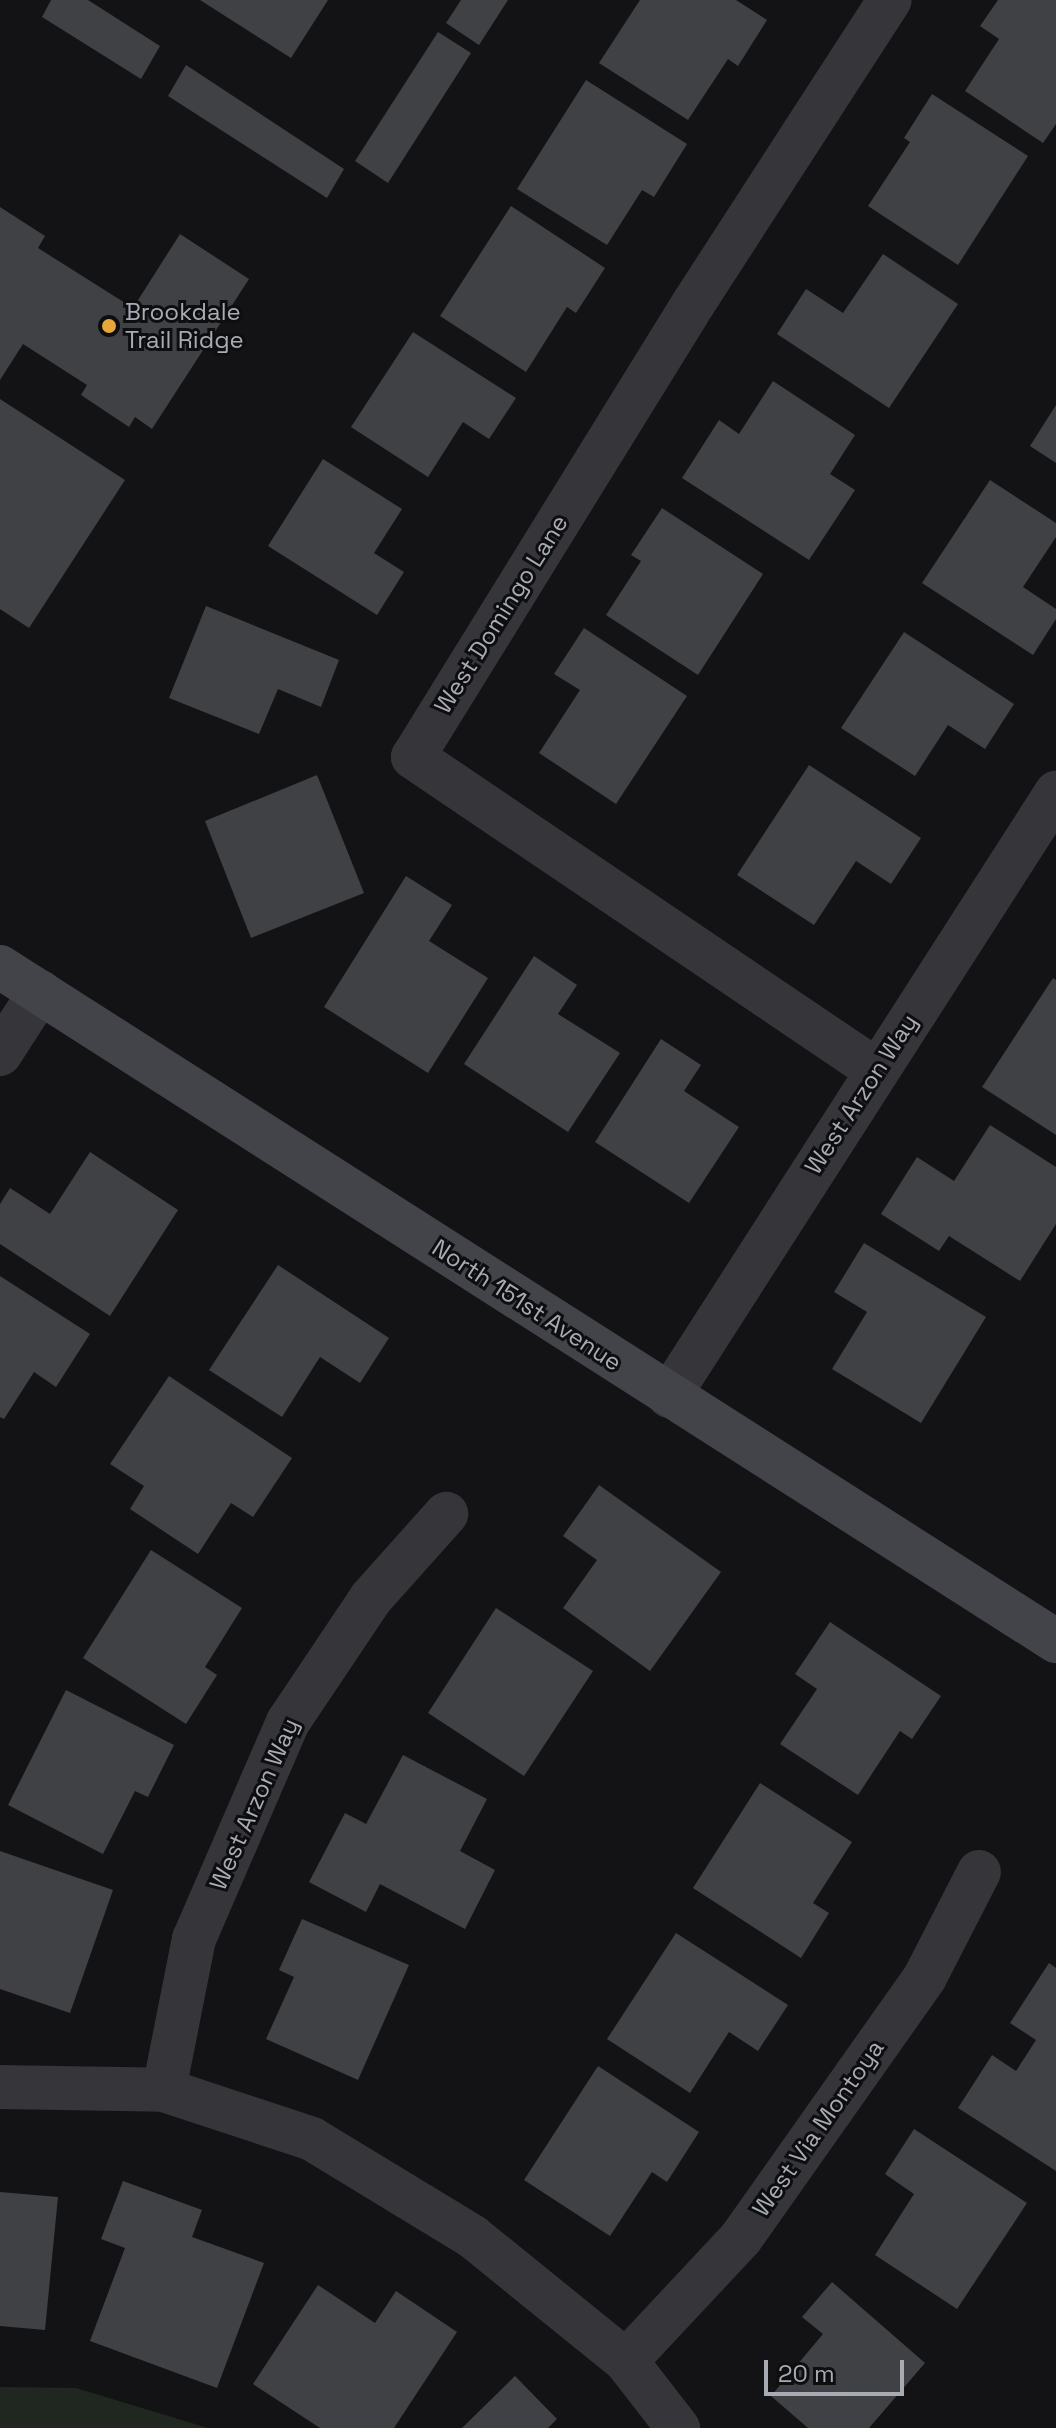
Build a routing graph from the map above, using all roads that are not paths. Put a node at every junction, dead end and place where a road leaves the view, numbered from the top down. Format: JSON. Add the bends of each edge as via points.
{"nodes":[{"id":1,"x":890,"y":0,"type":"edge"},
{"id":2,"x":1056,"y":793,"type":"edge"},
{"id":3,"x":0,"y":967,"type":"edge"},
{"id":4,"x":40,"y":992,"type":"junction"},
{"id":5,"x":0,"y":1054,"type":"edge"},
{"id":6,"x":876,"y":1070,"type":"junction"},
{"id":7,"x":669,"y":1396,"type":"junction"},
{"id":8,"x":446,"y":1514,"type":"dead end"},
{"id":9,"x":1056,"y":1641,"type":"edge"},
{"id":10,"x":979,"y":1872,"type":"dead end"},
{"id":11,"x":0,"y":2087,"type":"edge"},
{"id":12,"x":164,"y":2090,"type":"junction"},
{"id":13,"x":626,"y":2361,"type":"junction"},
{"id":14,"x":678,"y":2428,"type":"edge"}],
"edges":[{"from":1,"to":6,"type":"street","name":"West Domingo Lane","via":[[693,304],[413,757]]},
{"from":2,"to":6,"type":"street","name":"West Arzon Way"},
{"from":3,"to":4,"type":"street","name":"North 151st Avenue"},
{"from":4,"to":5,"type":"street"},
{"from":4,"to":7,"type":"street","name":"North 151st Avenue"},
{"from":6,"to":7,"type":"street","name":"West Arzon Way"},
{"from":7,"to":9,"type":"street","name":"North 151st Avenue"},
{"from":8,"to":12,"type":"street","name":"West Arzon Way","via":[[371,1598],[288,1722],[194,1939]]},
{"from":10,"to":13,"type":"street","name":"West Via Montoya","via":[[925,1977],[741,2238]]},
{"from":11,"to":12,"type":"street"},
{"from":12,"to":13,"type":"street","via":[[312,2139],[473,2237]]},
{"from":13,"to":14,"type":"street"}]}
